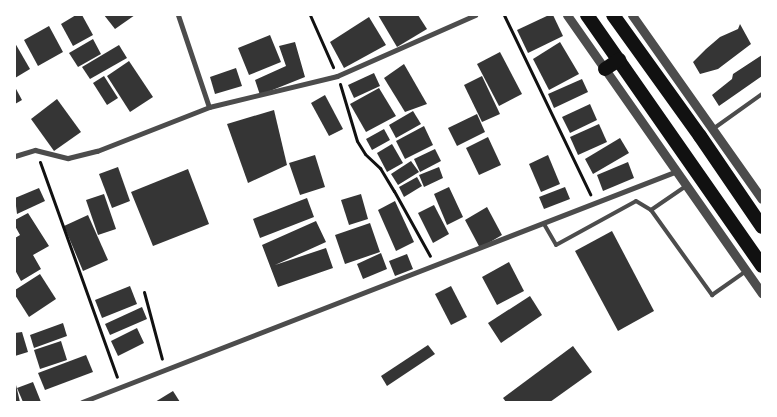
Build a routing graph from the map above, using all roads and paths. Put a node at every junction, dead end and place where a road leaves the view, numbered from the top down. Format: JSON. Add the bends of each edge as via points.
{"nodes":[{"id":1,"x":178,"y":15,"type":"edge"},
{"id":2,"x":310,"y":15,"type":"edge"},
{"id":3,"x":474,"y":15,"type":"edge"},
{"id":4,"x":504,"y":15,"type":"edge"},
{"id":5,"x":567,"y":15,"type":"edge"},
{"id":6,"x":587,"y":15,"type":"edge"},
{"id":7,"x":613,"y":15,"type":"edge"},
{"id":8,"x":632,"y":15,"type":"edge"},
{"id":9,"x":619,"y":60,"type":"junction"},
{"id":10,"x":605,"y":70,"type":"junction"},
{"id":11,"x":337,"y":76,"type":"junction"},
{"id":12,"x":762,"y":94,"type":"edge"},
{"id":13,"x":209,"y":107,"type":"junction"},
{"id":14,"x":713,"y":129,"type":"junction"},
{"id":15,"x":36,"y":150,"type":"junction"},
{"id":16,"x":15,"y":156,"type":"edge"},
{"id":17,"x":677,"y":171,"type":"junction"},
{"id":18,"x":727,"y":176,"type":"junction"},
{"id":19,"x":686,"y":186,"type":"junction"},
{"id":20,"x":710,"y":191,"type":"junction"},
{"id":21,"x":762,"y":199,"type":"edge"},
{"id":22,"x":595,"y":203,"type":"junction"},
{"id":23,"x":651,"y":210,"type":"junction"},
{"id":24,"x":544,"y":224,"type":"junction"},
{"id":25,"x":762,"y":227,"type":"edge"},
{"id":26,"x":435,"y":265,"type":"junction"},
{"id":27,"x":762,"y":266,"type":"edge"},
{"id":28,"x":747,"y":271,"type":"junction"},
{"id":29,"x":144,"y":292,"type":"dead end"},
{"id":30,"x":762,"y":293,"type":"edge"},
{"id":31,"x":165,"y":370,"type":"junction"},
{"id":32,"x":121,"y":387,"type":"junction"},
{"id":33,"x":82,"y":402,"type":"edge"}],
"edges":[{"from":1,"to":13,"type":"street"},
{"from":2,"to":11,"type":"path"},
{"from":3,"to":11,"type":"street"},
{"from":4,"to":22,"type":"path"},
{"from":5,"to":10,"type":"street"},
{"from":6,"to":9,"type":"highway"},
{"from":7,"to":18,"type":"highway"},
{"from":8,"to":14,"type":"street"},
{"from":9,"to":10,"type":"highway"},
{"from":9,"to":20,"type":"highway"},
{"from":10,"to":17,"type":"street"},
{"from":11,"to":13,"type":"street"},
{"from":11,"to":26,"type":"path","via":[[358,141],[365,154],[380,168]]},
{"from":12,"to":14,"type":"lane"},
{"from":13,"to":15,"type":"street","via":[[97,152],[68,158]]},
{"from":14,"to":21,"type":"street"},
{"from":15,"to":16,"type":"street"},
{"from":15,"to":32,"type":"path"},
{"from":17,"to":19,"type":"street"},
{"from":17,"to":22,"type":"street"},
{"from":18,"to":20,"type":"highway"},
{"from":18,"to":25,"type":"highway"},
{"from":19,"to":23,"type":"lane"},
{"from":19,"to":28,"type":"street"},
{"from":20,"to":27,"type":"highway"},
{"from":22,"to":24,"type":"street"},
{"from":23,"to":24,"type":"lane","via":[[636,201],[556,245]]},
{"from":23,"to":28,"type":"lane","via":[[712,295]]},
{"from":24,"to":26,"type":"street"},
{"from":26,"to":31,"type":"street"},
{"from":28,"to":30,"type":"street"},
{"from":29,"to":31,"type":"path"},
{"from":31,"to":32,"type":"street"},
{"from":32,"to":33,"type":"street"}]}
